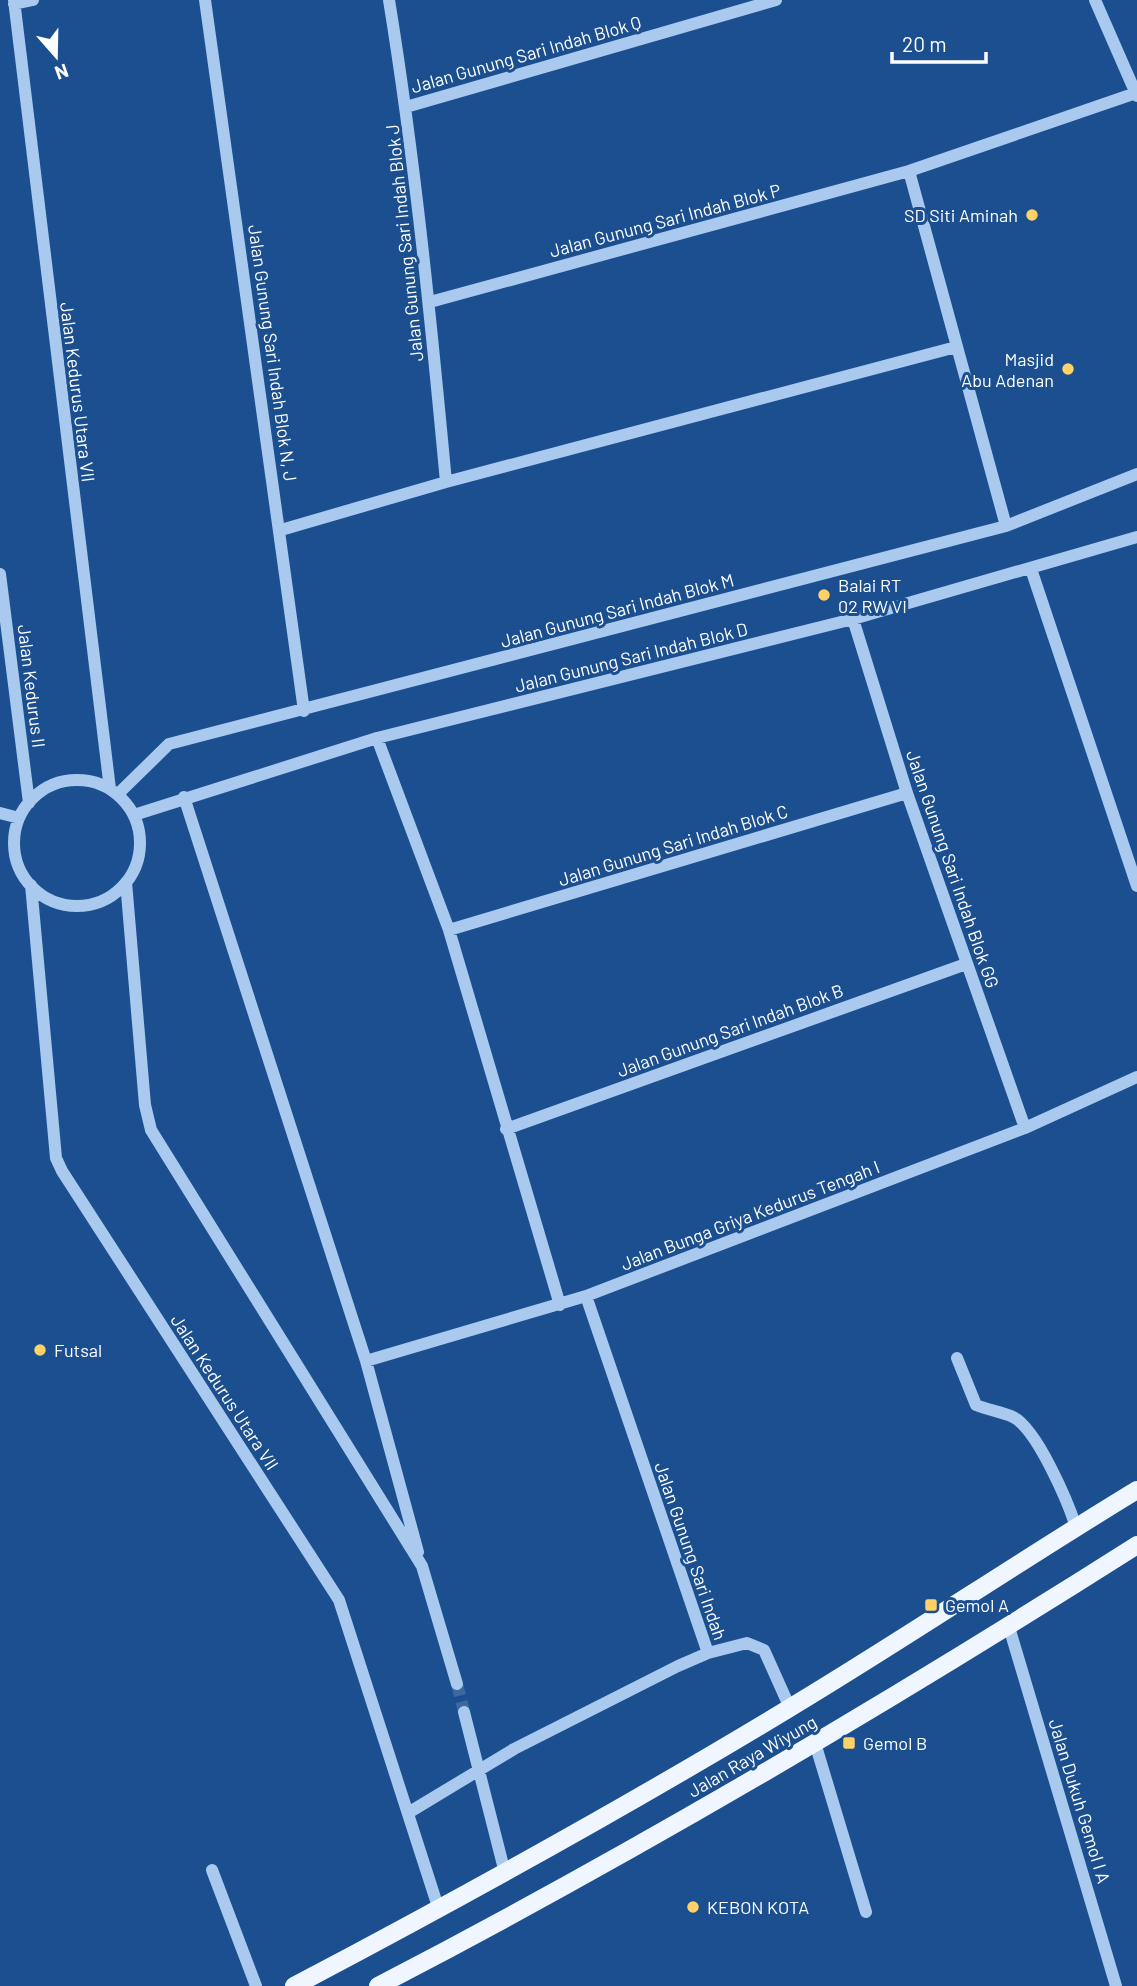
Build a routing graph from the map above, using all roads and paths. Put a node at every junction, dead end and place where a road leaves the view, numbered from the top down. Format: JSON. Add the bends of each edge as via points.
{"nodes":[{"id":1,"x":33,"y":0,"type":"edge"},
{"id":2,"x":205,"y":0,"type":"edge"},
{"id":3,"x":388,"y":0,"type":"edge"},
{"id":4,"x":776,"y":0,"type":"edge"},
{"id":5,"x":1095,"y":0,"type":"edge"},
{"id":6,"x":14,"y":2,"type":"edge"},
{"id":7,"x":1136,"y":94,"type":"edge"},
{"id":8,"x":406,"y":107,"type":"junction"},
{"id":9,"x":909,"y":171,"type":"junction"},
{"id":10,"x":430,"y":302,"type":"junction"},
{"id":11,"x":956,"y":347,"type":"junction"},
{"id":12,"x":1137,"y":474,"type":"edge"},
{"id":13,"x":446,"y":482,"type":"junction"},
{"id":14,"x":1006,"y":526,"type":"junction"},
{"id":15,"x":281,"y":530,"type":"junction"},
{"id":16,"x":1137,"y":537,"type":"edge"},
{"id":17,"x":1031,"y":569,"type":"junction"},
{"id":18,"x":0,"y":574,"type":"edge"},
{"id":19,"x":853,"y":620,"type":"junction"},
{"id":20,"x":304,"y":711,"type":"junction"},
{"id":21,"x":377,"y":738,"type":"junction"},
{"id":22,"x":114,"y":791,"type":"junction"},
{"id":23,"x":907,"y":793,"type":"junction"},
{"id":24,"x":184,"y":797,"type":"junction"},
{"id":25,"x":29,"y":803,"type":"junction"},
{"id":26,"x":0,"y":813,"type":"edge"},
{"id":27,"x":134,"y":815,"type":"junction"},
{"id":28,"x":19,"y":818,"type":"junction"},
{"id":29,"x":126,"y":882,"type":"junction"},
{"id":30,"x":31,"y":885,"type":"junction"},
{"id":31,"x":1137,"y":886,"type":"edge"},
{"id":32,"x":449,"y":930,"type":"junction"},
{"id":33,"x":966,"y":964,"type":"junction"},
{"id":34,"x":1137,"y":1077,"type":"edge"},
{"id":35,"x":1025,"y":1128,"type":"junction"},
{"id":36,"x":506,"y":1129,"type":"junction"},
{"id":37,"x":586,"y":1296,"type":"junction"},
{"id":38,"x":560,"y":1305,"type":"junction"},
{"id":39,"x":957,"y":1358,"type":"dead end"},
{"id":40,"x":366,"y":1361,"type":"junction"},
{"id":41,"x":1137,"y":1490,"type":"edge"},
{"id":42,"x":1076,"y":1527,"type":"junction"},
{"id":43,"x":1137,"y":1545,"type":"edge"},
{"id":44,"x":422,"y":1566,"type":"junction"},
{"id":45,"x":1009,"y":1627,"type":"junction"},
{"id":46,"x":709,"y":1653,"type":"junction"},
{"id":47,"x":457,"y":1684,"type":"tunnel mouth"},
{"id":48,"x":790,"y":1708,"type":"junction"},
{"id":49,"x":464,"y":1712,"type":"tunnel mouth"},
{"id":50,"x":815,"y":1744,"type":"junction"},
{"id":51,"x":480,"y":1768,"type":"junction"},
{"id":52,"x":408,"y":1813,"type":"junction"},
{"id":53,"x":212,"y":1870,"type":"dead end"},
{"id":54,"x":505,"y":1873,"type":"junction"},
{"id":55,"x":439,"y":1910,"type":"junction"},
{"id":56,"x":866,"y":1912,"type":"dead end"},
{"id":57,"x":256,"y":1986,"type":"edge"},
{"id":58,"x":294,"y":1986,"type":"edge"},
{"id":59,"x":377,"y":1986,"type":"edge"},
{"id":60,"x":1116,"y":1986,"type":"edge"}],
"edges":[{"from":1,"to":6,"type":"street"},
{"from":2,"to":15,"type":"street","name":"Jalan Gunung Sari Indah Blok N, J"},
{"from":3,"to":8,"type":"street","name":"Jalan Gunung Sari Indah Blok J"},
{"from":4,"to":8,"type":"street","name":"Jalan Gunung Sari Indah Blok Q"},
{"from":5,"to":7,"type":"street"},
{"from":6,"to":22,"type":"street","name":"Jalan Kedurus Utara VII"},
{"from":7,"to":9,"type":"street","name":"Jalan Gunung Sari Indah Blok P"},
{"from":8,"to":10,"type":"street","name":"Jalan Gunung Sari Indah Blok J"},
{"from":9,"to":10,"type":"street","name":"Jalan Gunung Sari Indah Blok P"},
{"from":9,"to":11,"type":"street"},
{"from":10,"to":13,"type":"street","name":"Jalan Gunung Sari Indah Blok J"},
{"from":11,"to":13,"type":"street"},
{"from":11,"to":14,"type":"street"},
{"from":12,"to":14,"type":"street","name":"Jalan Gunung Sari Indah Blok M"},
{"from":13,"to":15,"type":"street"},
{"from":14,"to":20,"type":"street","name":"Jalan Gunung Sari Indah Blok M"},
{"from":15,"to":20,"type":"street","name":"Jalan Gunung Sari Indah Blok N, J"},
{"from":16,"to":17,"type":"street","name":"Jalan Gunung Sari Indah Blok D"},
{"from":17,"to":19,"type":"street","name":"Jalan Gunung Sari Indah Blok D"},
{"from":17,"to":31,"type":"street"},
{"from":18,"to":25,"type":"street","name":"Jalan Kedurus II"},
{"from":19,"to":21,"type":"street","name":"Jalan Gunung Sari Indah Blok D"},
{"from":19,"to":23,"type":"street","name":"Jalan Gunung Sari Indah Blok GG"},
{"from":20,"to":22,"type":"street","name":"Jalan Gunung Sari Indah Blok M","via":[[169,744]]},
{"from":21,"to":24,"type":"street","name":"Jalan Gunung Sari Indah Blok D"},
{"from":21,"to":32,"type":"street"},
{"from":22,"to":25,"type":"street","via":[[94,782],[67,781],[42,791]]},
{"from":22,"to":27,"type":"street"},
{"from":23,"to":32,"type":"street","name":"Jalan Gunung Sari Indah Blok C"},
{"from":23,"to":33,"type":"street","name":"Jalan Gunung Sari Indah Blok GG"},
{"from":24,"to":27,"type":"street","name":"Jalan Gunung Sari Indah Blok D"},
{"from":24,"to":40,"type":"street"},
{"from":25,"to":28,"type":"street"},
{"from":26,"to":28,"type":"street"},
{"from":27,"to":29,"type":"street","via":[[140,850]]},
{"from":28,"to":30,"type":"street","via":[[15,853]]},
{"from":29,"to":30,"type":"street","via":[[113,895],[79,905],[61,904]]},
{"from":29,"to":44,"type":"street","via":[[151,1130]]},
{"from":30,"to":52,"type":"street","name":"Jalan Kedurus Utara VII","via":[[56,1158],[339,1600]]},
{"from":32,"to":36,"type":"street"},
{"from":33,"to":35,"type":"street","name":"Jalan Gunung Sari Indah Blok GG"},
{"from":33,"to":36,"type":"street","name":"Jalan Gunung Sari Indah Blok B"},
{"from":34,"to":35,"type":"street","name":"Jalan Bunga Griya Kedurus Tengah I"},
{"from":35,"to":37,"type":"street","name":"Jalan Bunga Griya Kedurus Tengah I"},
{"from":36,"to":38,"type":"street"},
{"from":37,"to":38,"type":"street","name":"Jalan Bunga Griya Kedurus Tengah I"},
{"from":37,"to":46,"type":"street","name":"Jalan Gunung Sari Indah"},
{"from":38,"to":40,"type":"street","name":"Jalan Bunga Griya Kedurus Tengah I"},
{"from":39,"to":42,"type":"street","via":[[976,1405],[1015,1418],[1039,1447]]},
{"from":40,"to":44,"type":"street"},
{"from":41,"to":42,"type":"main road"},
{"from":42,"to":48,"type":"main road"},
{"from":43,"to":45,"type":"main road","name":"Jalan Raya Wiyung"},
{"from":44,"to":47,"type":"street"},
{"from":45,"to":50,"type":"main road","name":"Jalan Raya Wiyung"},
{"from":45,"to":60,"type":"street","name":"Jalan Dukuh Gemol I A"},
{"from":46,"to":48,"type":"street","via":[[747,1643],[764,1650]]},
{"from":46,"to":51,"type":"street","name":"Jalan Gunung Sari Indah"},
{"from":48,"to":54,"type":"main road"},
{"from":49,"to":51,"type":"street"},
{"from":50,"to":56,"type":"street"},
{"from":50,"to":59,"type":"main road","name":"Jalan Raya Wiyung"},
{"from":51,"to":52,"type":"street","name":"Jalan Gunung Sari Indah"},
{"from":51,"to":54,"type":"street"},
{"from":52,"to":55,"type":"street","name":"Jalan Kedurus Utara VII"},
{"from":53,"to":57,"type":"street"},
{"from":54,"to":55,"type":"main road"},
{"from":55,"to":58,"type":"main road"}]}
